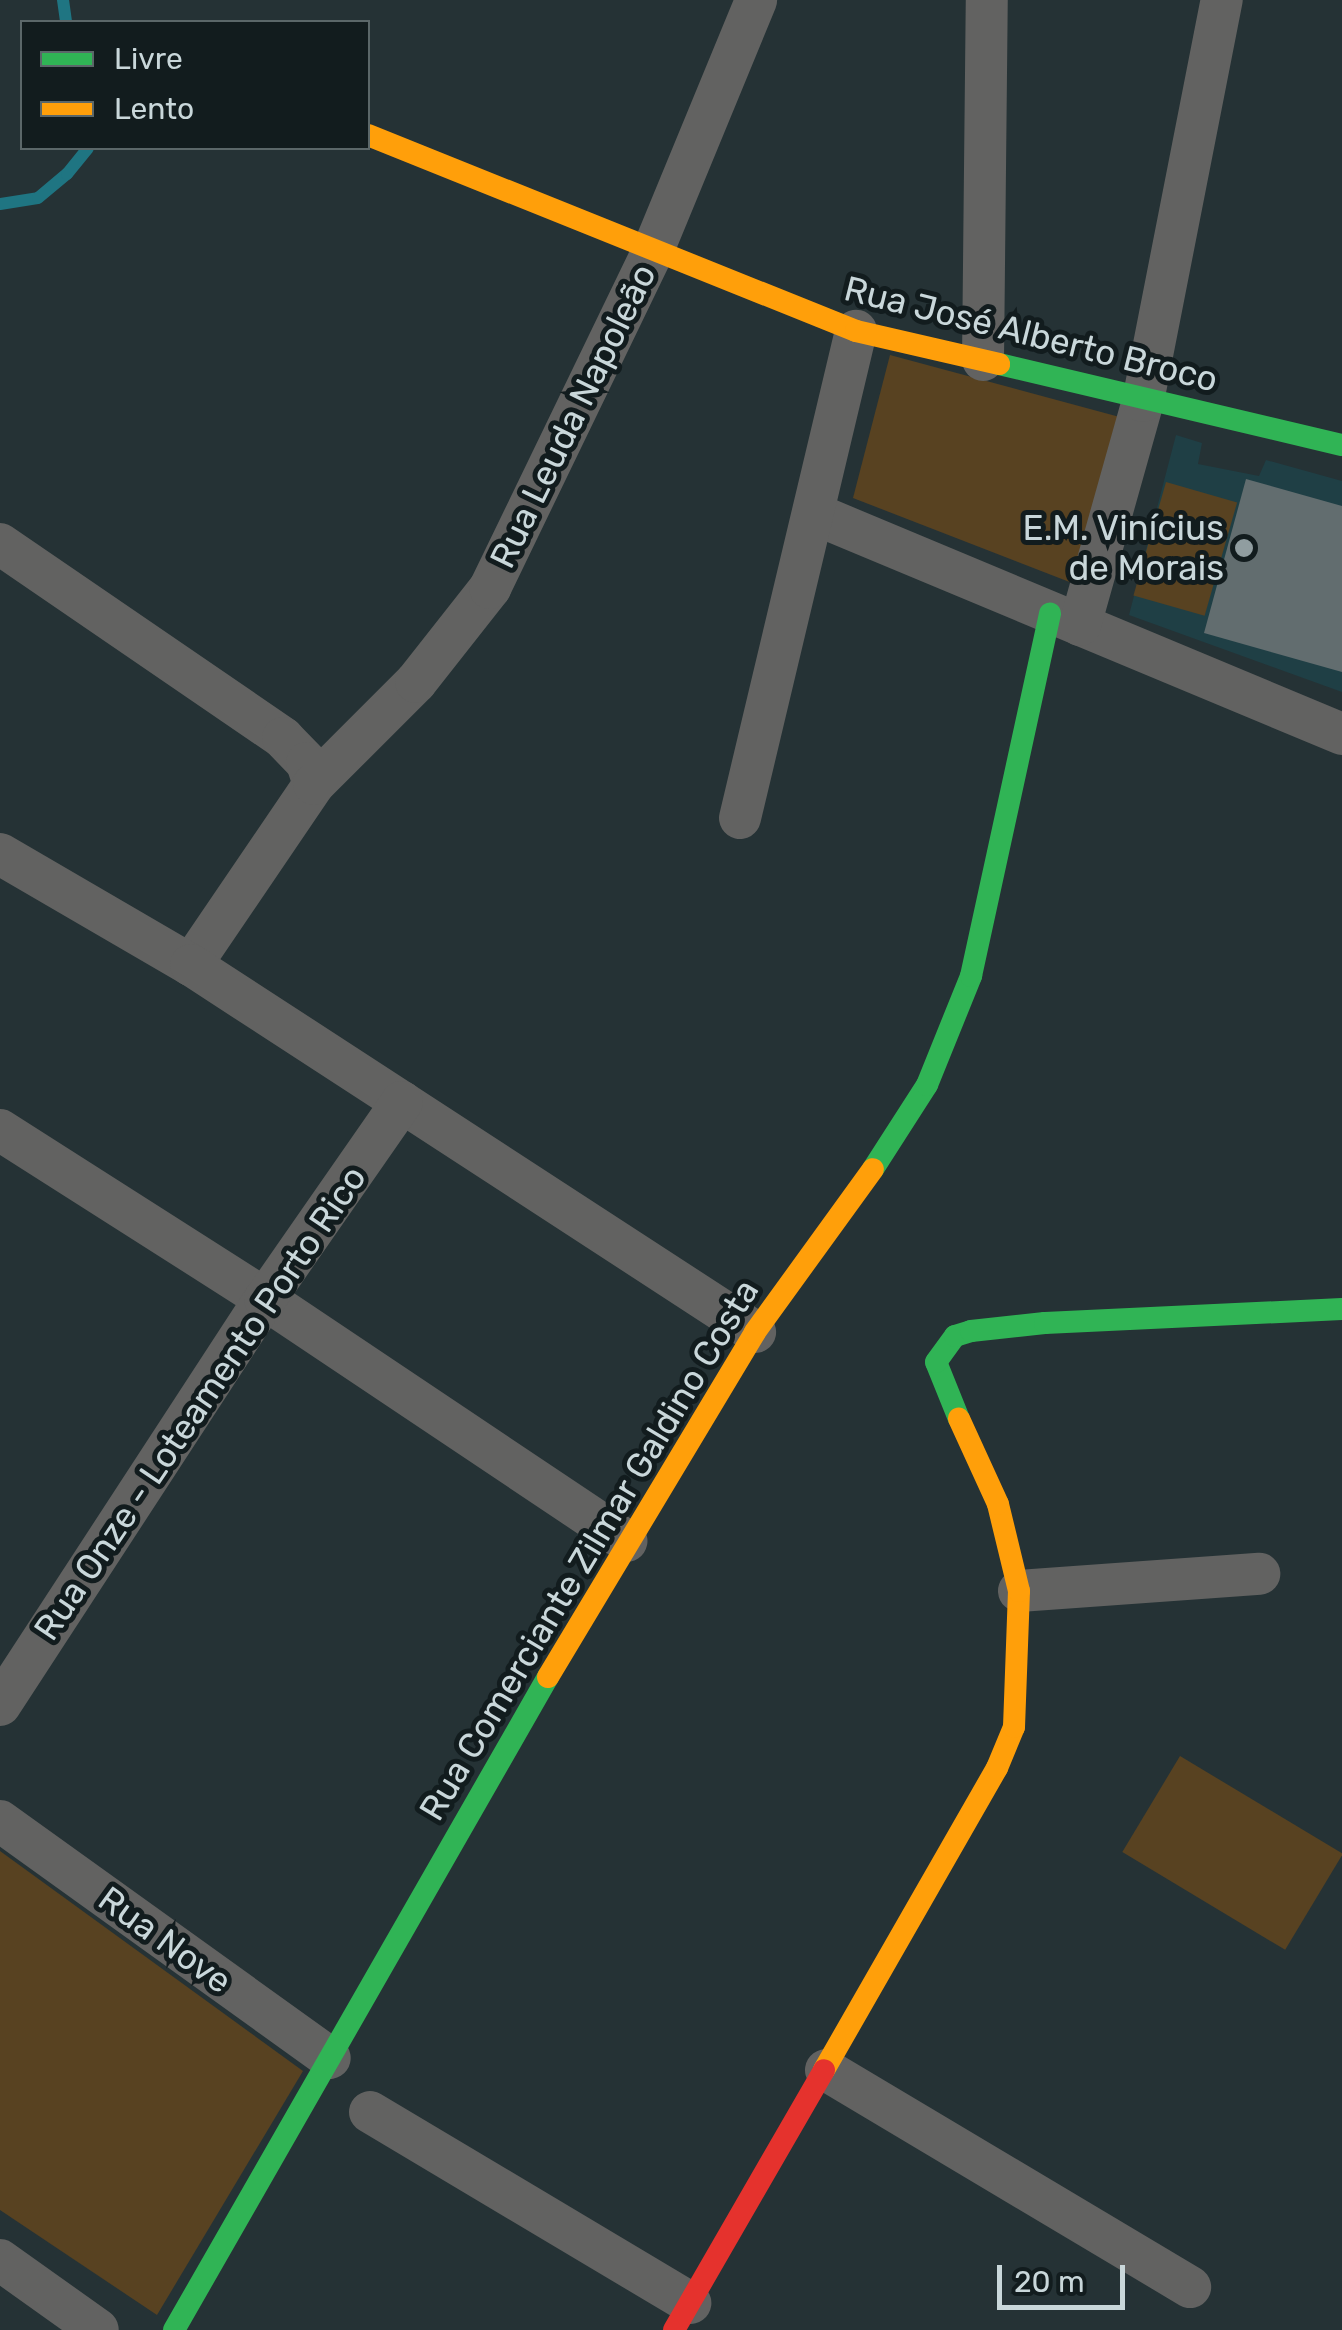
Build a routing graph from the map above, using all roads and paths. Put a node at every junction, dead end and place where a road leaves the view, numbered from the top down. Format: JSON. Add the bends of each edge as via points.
{"nodes":[{"id":1,"x":756,"y":0,"type":"edge"},
{"id":2,"x":987,"y":0,"type":"edge"},
{"id":3,"x":1222,"y":0,"type":"edge"},
{"id":4,"x":370,"y":136,"type":"edge"},
{"id":5,"x":654,"y":248,"type":"junction"},
{"id":6,"x":856,"y":331,"type":"junction"},
{"id":7,"x":983,"y":360,"type":"junction"},
{"id":8,"x":1143,"y":401,"type":"junction"},
{"id":9,"x":1342,"y":445,"type":"edge"},
{"id":10,"x":814,"y":514,"type":"junction"},
{"id":11,"x":0,"y":544,"type":"edge"},
{"id":12,"x":1065,"y":619,"type":"junction"},
{"id":13,"x":1342,"y":734,"type":"edge"},
{"id":14,"x":314,"y":784,"type":"junction"},
{"id":15,"x":740,"y":818,"type":"dead end"},
{"id":16,"x":0,"y":854,"type":"edge"},
{"id":17,"x":191,"y":965,"type":"junction"},
{"id":18,"x":402,"y":1102,"type":"junction"},
{"id":19,"x":0,"y":1130,"type":"edge"},
{"id":20,"x":266,"y":1299,"type":"junction"},
{"id":21,"x":1342,"y":1309,"type":"edge"},
{"id":22,"x":754,"y":1332,"type":"junction"},
{"id":23,"x":626,"y":1541,"type":"junction"},
{"id":24,"x":1258,"y":1574,"type":"dead end"},
{"id":25,"x":1019,"y":1591,"type":"junction"},
{"id":26,"x":0,"y":1705,"type":"edge"},
{"id":27,"x":0,"y":1822,"type":"edge"},
{"id":28,"x":330,"y":2058,"type":"junction"},
{"id":29,"x":826,"y":2070,"type":"junction"},
{"id":30,"x":370,"y":2112,"type":"dead end"},
{"id":31,"x":0,"y":2260,"type":"edge"},
{"id":32,"x":1190,"y":2286,"type":"dead end"},
{"id":33,"x":682,"y":2316,"type":"edge"},
{"id":34,"x":98,"y":2330,"type":"edge"},
{"id":35,"x":174,"y":2330,"type":"edge"}],
"edges":[{"from":1,"to":5,"type":"street","name":"Rua Leuda Napoleão"},
{"from":2,"to":7,"type":"street"},
{"from":3,"to":8,"type":"street"},
{"from":4,"to":5,"type":"street","name":"Rua José Alberto Broco"},
{"from":5,"to":6,"type":"street","name":"Rua José Alberto Broco"},
{"from":5,"to":14,"type":"street","name":"Rua Leuda Napoleão","via":[[490,588],[416,682]]},
{"from":6,"to":7,"type":"street","name":"Rua José Alberto Broco"},
{"from":6,"to":10,"type":"street"},
{"from":7,"to":8,"type":"street","name":"Rua José Alberto Broco"},
{"from":8,"to":9,"type":"street","name":"Rua José Alberto Broco"},
{"from":8,"to":12,"type":"street"},
{"from":10,"to":12,"type":"street"},
{"from":10,"to":15,"type":"street"},
{"from":11,"to":14,"type":"street","via":[[283,738],[307,763]]},
{"from":12,"to":13,"type":"street"},
{"from":12,"to":22,"type":"street","name":"Rua Comerciante Zilmar Galdino Costa","via":[[954,1024],[910,1118]]},
{"from":14,"to":17,"type":"street","name":"Rua Leuda Napoleão"},
{"from":16,"to":17,"type":"street"},
{"from":17,"to":18,"type":"street"},
{"from":18,"to":20,"type":"street","name":"Rua Onze - Loteamento Porto Rico"},
{"from":18,"to":22,"type":"street"},
{"from":19,"to":20,"type":"street"},
{"from":20,"to":23,"type":"street"},
{"from":20,"to":26,"type":"street","name":"Rua Onze - Loteamento Porto Rico"},
{"from":21,"to":25,"type":"street","via":[[1045,1323],[971,1331],[951,1340],[938,1356],[939,1374],[998,1504]]},
{"from":22,"to":23,"type":"street","name":"Rua Comerciante Zilmar Galdino Costa"},
{"from":23,"to":28,"type":"street","name":"Rua Comerciante Zilmar Galdino Costa"},
{"from":24,"to":25,"type":"street"},
{"from":25,"to":29,"type":"street","via":[[1018,1704],[998,1768]]},
{"from":27,"to":28,"type":"street","name":"Rua Nove"},
{"from":28,"to":35,"type":"street","name":"Rua Comerciante Zilmar Galdino Costa"},
{"from":29,"to":32,"type":"street"},
{"from":29,"to":33,"type":"street"},
{"from":30,"to":33,"type":"street"},
{"from":31,"to":34,"type":"street"}]}
